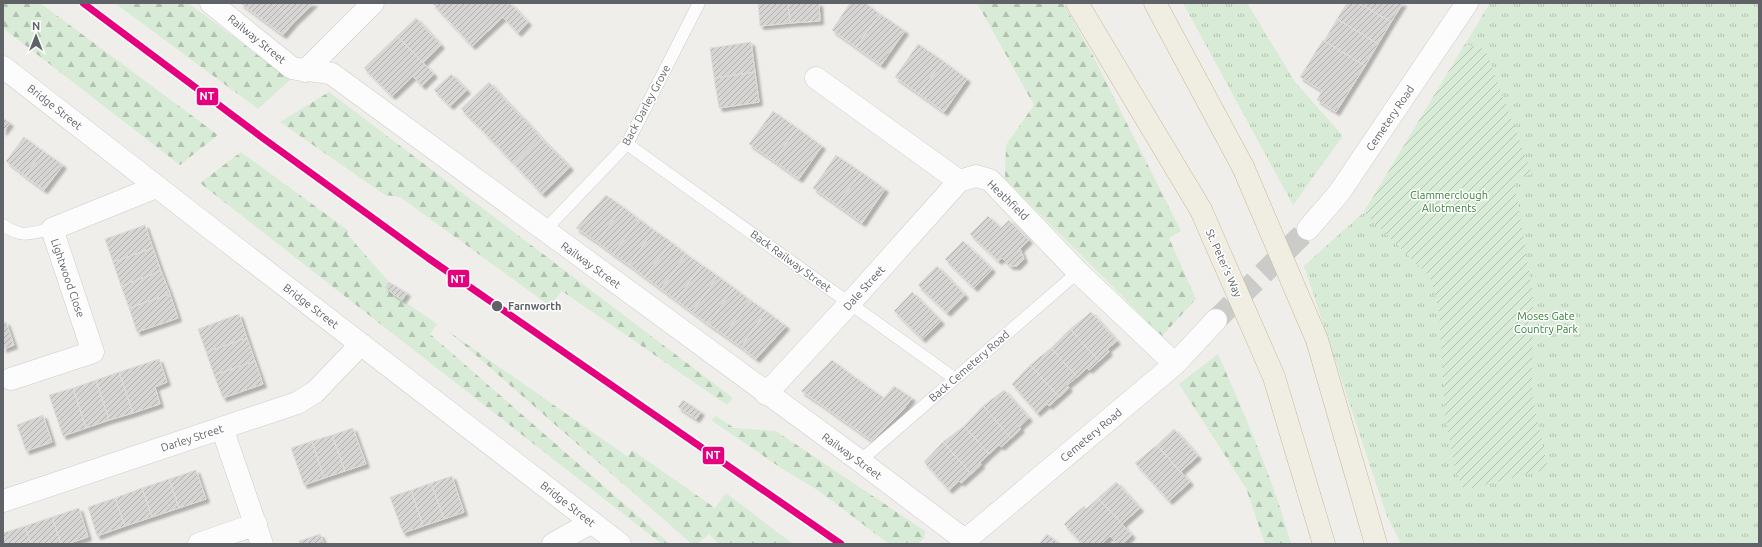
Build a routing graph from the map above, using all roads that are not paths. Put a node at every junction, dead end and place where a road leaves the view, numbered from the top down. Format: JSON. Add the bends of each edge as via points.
{"nodes":[{"id":1,"x":212,"y":3,"type":"edge"},
{"id":2,"x":373,"y":3,"type":"edge"},
{"id":3,"x":699,"y":3,"type":"edge"},
{"id":4,"x":1077,"y":3,"type":"edge"},
{"id":5,"x":1155,"y":3,"type":"edge"},
{"id":6,"x":1467,"y":3,"type":"edge"},
{"id":7,"x":3,"y":66,"type":"edge"},
{"id":8,"x":305,"y":71,"type":"junction"},
{"id":9,"x":816,"y":78,"type":"dead end"},
{"id":10,"x":627,"y":144,"type":"junction"},
{"id":11,"x":959,"y":181,"type":"junction"},
{"id":12,"x":156,"y":187,"type":"junction"},
{"id":13,"x":3,"y":225,"type":"edge"},
{"id":14,"x":52,"y":229,"type":"junction"},
{"id":15,"x":1308,"y":229,"type":"tunnel mouth"},
{"id":16,"x":544,"y":231,"type":"junction"},
{"id":17,"x":1078,"y":272,"type":"junction"},
{"id":18,"x":850,"y":303,"type":"junction"},
{"id":19,"x":1216,"y":320,"type":"tunnel mouth"},
{"id":20,"x":361,"y":344,"type":"junction"},
{"id":21,"x":1175,"y":364,"type":"junction"},
{"id":22,"x":954,"y":378,"type":"junction"},
{"id":23,"x":11,"y":379,"type":"dead end"},
{"id":24,"x":766,"y":394,"type":"junction"},
{"id":25,"x":222,"y":428,"type":"junction"},
{"id":26,"x":860,"y":461,"type":"junction"},
{"id":27,"x":3,"y":501,"type":"edge"},
{"id":28,"x":592,"y":522,"type":"junction"},
{"id":29,"x":259,"y":534,"type":"edge"},
{"id":30,"x":963,"y":543,"type":"edge"},
{"id":31,"x":199,"y":544,"type":"edge"},
{"id":32,"x":552,"y":544,"type":"edge"},
{"id":33,"x":620,"y":544,"type":"edge"},
{"id":34,"x":1324,"y":544,"type":"edge"},
{"id":35,"x":1376,"y":544,"type":"edge"}],
"edges":[{"from":1,"to":8,"type":"street","name":"Railway Street","via":[[292,68]]},
{"from":2,"to":8,"type":"street"},
{"from":3,"to":10,"type":"lane","name":"Back Darley Grove"},
{"from":4,"to":34,"type":"highway","name":"St. Peter's Way","bridge":true,"via":[[1201,210],[1274,377]]},
{"from":5,"to":35,"type":"highway","bridge":true,"via":[[1244,167],[1318,340]]},
{"from":6,"to":15,"type":"street","name":"Cemetery Road","via":[[1339,193]]},
{"from":7,"to":12,"type":"street","name":"Bridge Street"},
{"from":8,"to":16,"type":"street","name":"Railway Street","via":[[332,74]]},
{"from":9,"to":11,"type":"street"},
{"from":10,"to":16,"type":"lane","name":"Back Darley Grove"},
{"from":10,"to":18,"type":"lane","name":"Back Railway Street"},
{"from":11,"to":17,"type":"street","name":"Heathfield","via":[[976,176],[990,180]]},
{"from":11,"to":18,"type":"street","name":"Dale Street"},
{"from":12,"to":14,"type":"street","name":"Lightwood Close"},
{"from":12,"to":20,"type":"street","name":"Bridge Street"},
{"from":13,"to":14,"type":"lane","via":[[22,235]]},
{"from":14,"to":23,"type":"street","name":"Lightwood Close","via":[[93,352]]},
{"from":16,"to":24,"type":"street","name":"Railway Street"},
{"from":17,"to":21,"type":"street","name":"Heathfield"},
{"from":17,"to":22,"type":"lane","name":"Back Cemetery Road"},
{"from":18,"to":22,"type":"lane","name":"Back Railway Street"},
{"from":18,"to":24,"type":"street","name":"Dale Street"},
{"from":19,"to":21,"type":"street","name":"Cemetery Road"},
{"from":20,"to":25,"type":"street","name":"Darley Street","via":[[315,392],[297,403]]},
{"from":20,"to":28,"type":"street","name":"Bridge Street"},
{"from":21,"to":30,"type":"street","name":"Cemetery Road"},
{"from":22,"to":26,"type":"lane","name":"Back Cemetery Road"},
{"from":24,"to":26,"type":"street","name":"Railway Street"},
{"from":25,"to":27,"type":"street","name":"Darley Street"},
{"from":25,"to":29,"type":"street"},
{"from":26,"to":30,"type":"street","name":"Railway Street"},
{"from":28,"to":32,"type":"street"},
{"from":28,"to":33,"type":"street","name":"Bridge Street"},
{"from":29,"to":31,"type":"street"}]}
